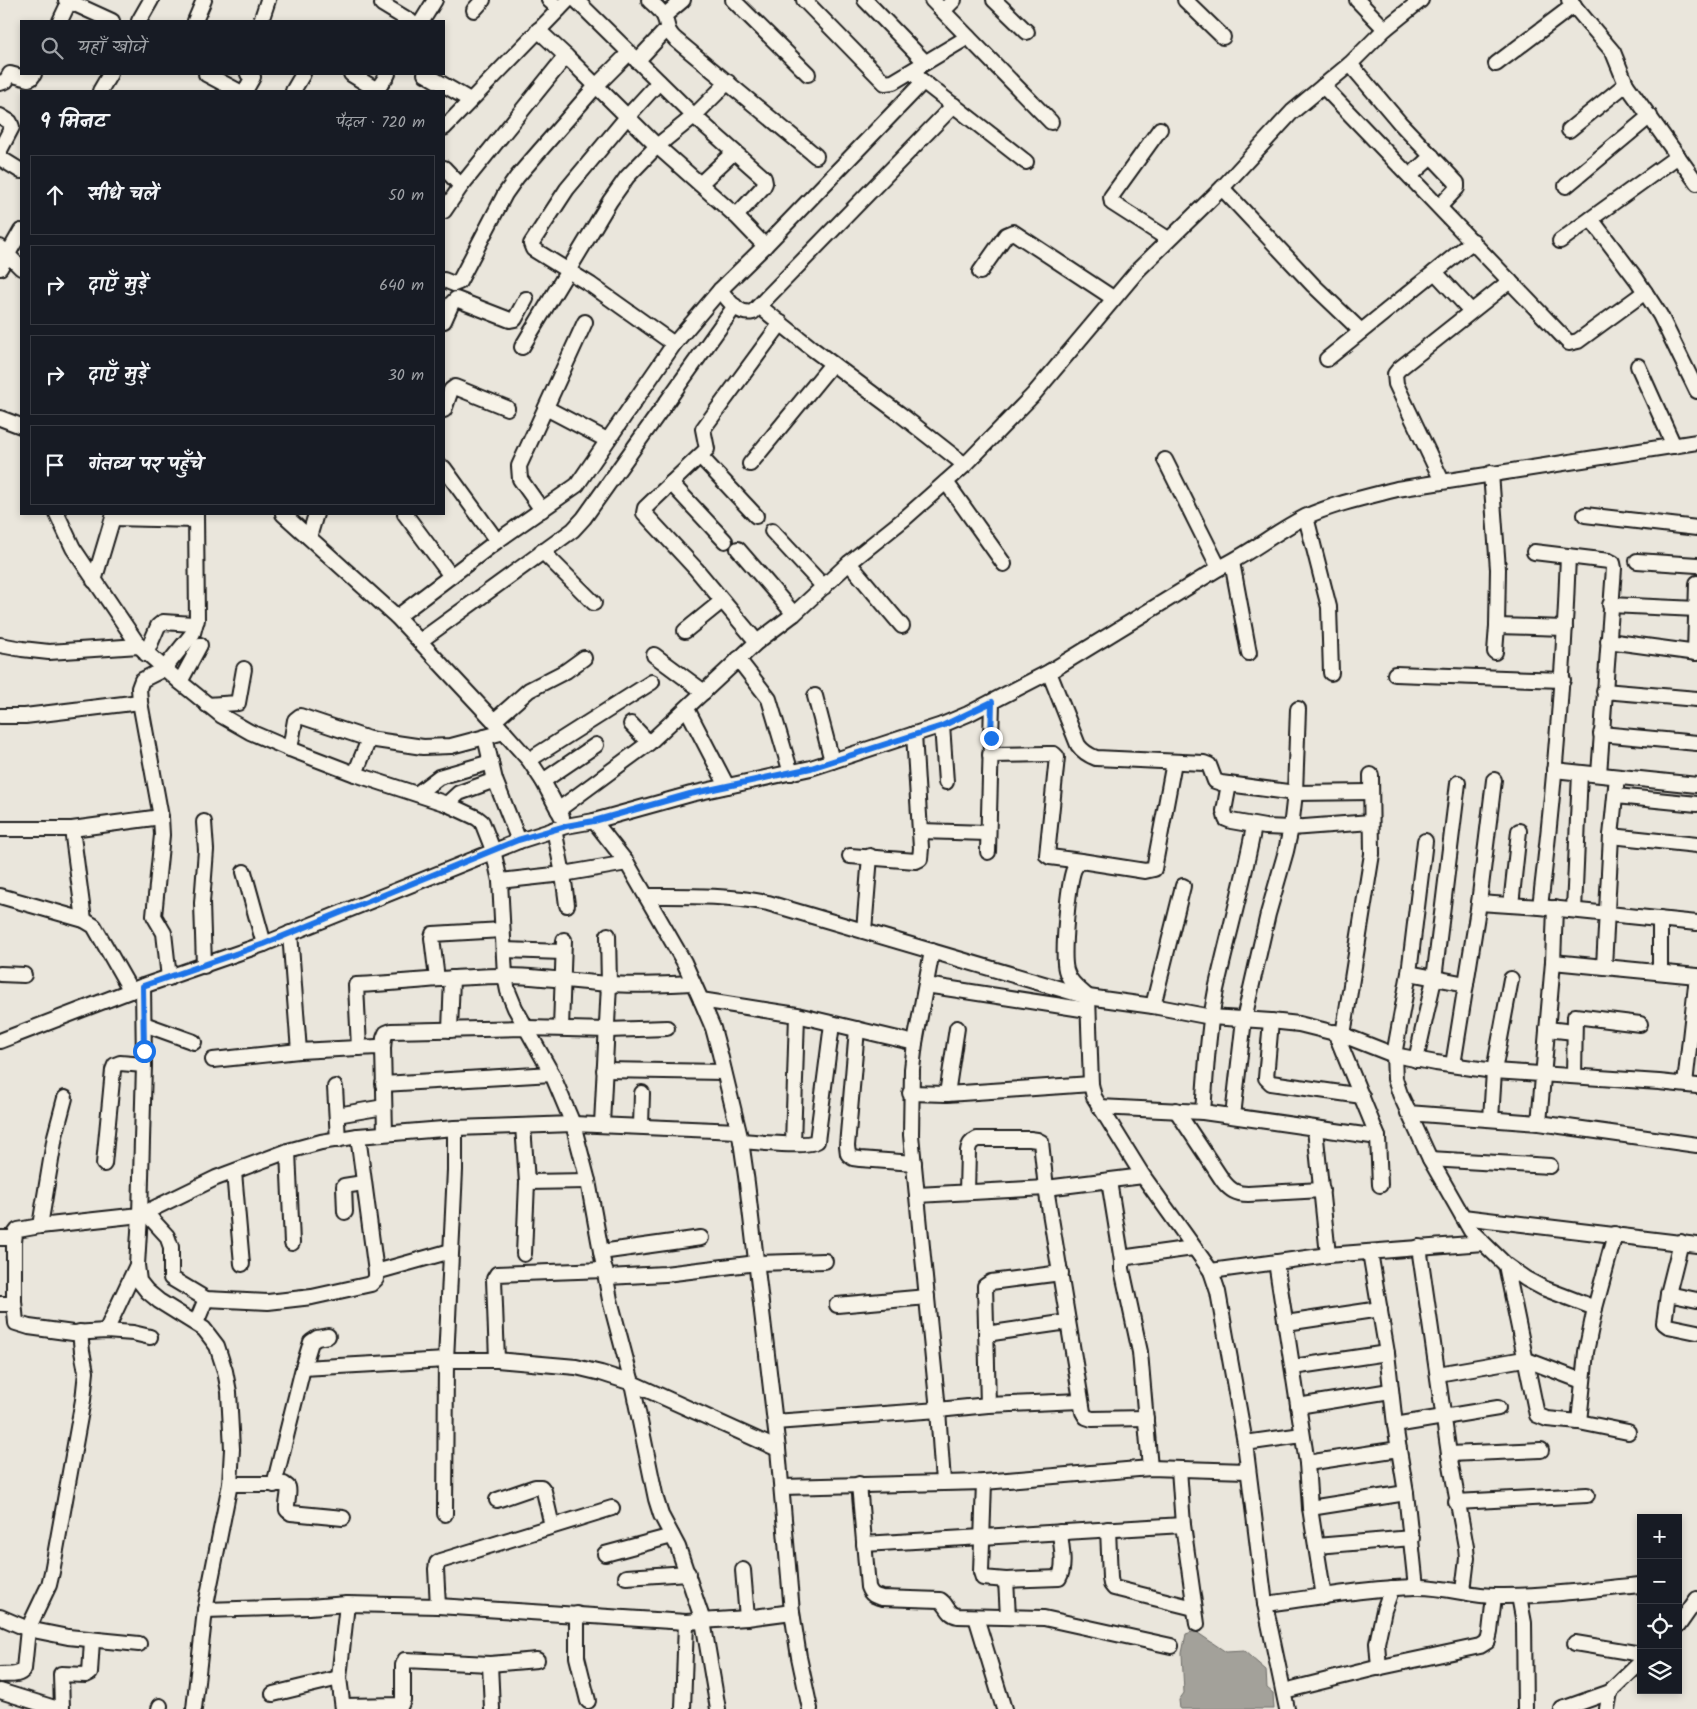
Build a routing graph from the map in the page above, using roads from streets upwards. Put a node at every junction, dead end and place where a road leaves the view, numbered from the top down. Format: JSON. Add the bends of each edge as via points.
{"nodes":[{"id":1,"x":151,"y":0,"type":"edge"},
{"id":2,"x":204,"y":0,"type":"edge"},
{"id":3,"x":268,"y":0,"type":"edge"},
{"id":4,"x":435,"y":0,"type":"edge"},
{"id":5,"x":576,"y":0,"type":"edge"},
{"id":6,"x":649,"y":0,"type":"edge"},
{"id":7,"x":683,"y":0,"type":"edge"},
{"id":8,"x":733,"y":0,"type":"edge"},
{"id":9,"x":804,"y":0,"type":"edge"},
{"id":10,"x":865,"y":0,"type":"edge"},
{"id":11,"x":932,"y":0,"type":"edge"},
{"id":12,"x":954,"y":0,"type":"edge"},
{"id":13,"x":994,"y":0,"type":"edge"},
{"id":14,"x":1185,"y":0,"type":"edge"},
{"id":15,"x":1357,"y":0,"type":"edge"},
{"id":16,"x":1421,"y":0,"type":"edge"},
{"id":17,"x":68,"y":1,"type":"edge"},
{"id":18,"x":559,"y":3,"type":"edge"},
{"id":19,"x":1572,"y":3,"type":"edge"},
{"id":20,"x":382,"y":4,"type":"dead end"},
{"id":21,"x":943,"y":11,"type":"junction"},
{"id":22,"x":60,"y":20,"type":"edge"},
{"id":23,"x":110,"y":20,"type":"edge"},
{"id":24,"x":140,"y":20,"type":"edge"},
{"id":25,"x":195,"y":20,"type":"edge"},
{"id":26,"x":261,"y":20,"type":"edge"},
{"id":27,"x":408,"y":20,"type":"edge"},
{"id":28,"x":423,"y":20,"type":"edge"},
{"id":29,"x":665,"y":23,"type":"junction"},
{"id":30,"x":1386,"y":29,"type":"junction"},
{"id":31,"x":538,"y":30,"type":"junction"},
{"id":32,"x":1027,"y":32,"type":"dead end"},
{"id":33,"x":968,"y":36,"type":"junction"},
{"id":34,"x":1223,"y":37,"type":"dead end"},
{"id":35,"x":566,"y":56,"type":"junction"},
{"id":36,"x":633,"y":57,"type":"junction"},
{"id":37,"x":925,"y":62,"type":"junction"},
{"id":38,"x":1350,"y":64,"type":"junction"},
{"id":39,"x":1496,"y":64,"type":"dead end"},
{"id":40,"x":6,"y":71,"type":"edge"},
{"id":41,"x":910,"y":71,"type":"junction"},
{"id":42,"x":808,"y":74,"type":"dead end"},
{"id":43,"x":33,"y":75,"type":"edge"},
{"id":44,"x":109,"y":75,"type":"edge"},
{"id":45,"x":208,"y":75,"type":"edge"},
{"id":46,"x":250,"y":75,"type":"edge"},
{"id":47,"x":302,"y":75,"type":"edge"},
{"id":48,"x":353,"y":75,"type":"edge"},
{"id":49,"x":387,"y":75,"type":"edge"},
{"id":50,"x":427,"y":75,"type":"edge"},
{"id":51,"x":659,"y":82,"type":"junction"},
{"id":52,"x":728,"y":82,"type":"junction"},
{"id":53,"x":923,"y":82,"type":"junction"},
{"id":54,"x":0,"y":83,"type":"edge"},
{"id":55,"x":1626,"y":84,"type":"junction"},
{"id":56,"x":596,"y":86,"type":"junction"},
{"id":57,"x":1323,"y":86,"type":"junction"},
{"id":58,"x":101,"y":90,"type":"edge"},
{"id":59,"x":236,"y":90,"type":"edge"},
{"id":60,"x":246,"y":90,"type":"edge"},
{"id":61,"x":294,"y":90,"type":"edge"},
{"id":62,"x":377,"y":90,"type":"edge"},
{"id":63,"x":470,"y":100,"type":"junction"},
{"id":64,"x":954,"y":105,"type":"junction"},
{"id":65,"x":0,"y":116,"type":"edge"},
{"id":66,"x":694,"y":116,"type":"junction"},
{"id":67,"x":1650,"y":116,"type":"junction"},
{"id":68,"x":627,"y":117,"type":"junction"},
{"id":69,"x":1051,"y":122,"type":"dead end"},
{"id":70,"x":445,"y":127,"type":"edge"},
{"id":71,"x":1160,"y":130,"type":"dead end"},
{"id":72,"x":1569,"y":130,"type":"dead end"},
{"id":73,"x":657,"y":146,"type":"junction"},
{"id":74,"x":0,"y":150,"type":"edge"},
{"id":75,"x":734,"y":152,"type":"junction"},
{"id":76,"x":816,"y":156,"type":"dead end"},
{"id":77,"x":1432,"y":156,"type":"junction"},
{"id":78,"x":1678,"y":156,"type":"junction"},
{"id":79,"x":0,"y":158,"type":"edge"},
{"id":80,"x":1026,"y":162,"type":"dead end"},
{"id":81,"x":445,"y":169,"type":"edge"},
{"id":82,"x":20,"y":170,"type":"edge"},
{"id":83,"x":1410,"y":176,"type":"junction"},
{"id":84,"x":1697,"y":183,"type":"edge"},
{"id":85,"x":700,"y":184,"type":"junction"},
{"id":86,"x":461,"y":186,"type":"junction"},
{"id":87,"x":1566,"y":186,"type":"dead end"},
{"id":88,"x":1222,"y":188,"type":"junction"},
{"id":89,"x":1440,"y":206,"type":"junction"},
{"id":90,"x":445,"y":210,"type":"edge"},
{"id":91,"x":736,"y":216,"type":"junction"},
{"id":92,"x":1591,"y":219,"type":"junction"},
{"id":93,"x":20,"y":231,"type":"edge"},
{"id":94,"x":1168,"y":239,"type":"junction"},
{"id":95,"x":1473,"y":241,"type":"junction"},
{"id":96,"x":1560,"y":241,"type":"dead end"},
{"id":97,"x":765,"y":246,"type":"junction"},
{"id":98,"x":4,"y":251,"type":"edge"},
{"id":99,"x":20,"y":267,"type":"edge"},
{"id":100,"x":0,"y":268,"type":"edge"},
{"id":101,"x":567,"y":271,"type":"junction"},
{"id":102,"x":980,"y":272,"type":"dead end"},
{"id":103,"x":1435,"y":272,"type":"junction"},
{"id":104,"x":445,"y":280,"type":"edge"},
{"id":105,"x":1510,"y":281,"type":"junction"},
{"id":106,"x":720,"y":290,"type":"junction"},
{"id":107,"x":1645,"y":292,"type":"junction"},
{"id":108,"x":1113,"y":298,"type":"junction"},
{"id":109,"x":526,"y":299,"type":"dead end"},
{"id":110,"x":735,"y":306,"type":"junction"},
{"id":111,"x":759,"y":306,"type":"junction"},
{"id":112,"x":1472,"y":311,"type":"junction"},
{"id":113,"x":445,"y":319,"type":"edge"},
{"id":114,"x":585,"y":322,"type":"dead end"},
{"id":115,"x":782,"y":323,"type":"junction"},
{"id":116,"x":1362,"y":331,"type":"junction"},
{"id":117,"x":674,"y":344,"type":"junction"},
{"id":118,"x":522,"y":347,"type":"dead end"},
{"id":119,"x":1327,"y":359,"type":"dead end"},
{"id":120,"x":832,"y":364,"type":"junction"},
{"id":121,"x":1638,"y":366,"type":"dead end"},
{"id":122,"x":1697,"y":391,"type":"edge"},
{"id":123,"x":445,"y":407,"type":"edge"},
{"id":124,"x":507,"y":408,"type":"dead end"},
{"id":125,"x":546,"y":408,"type":"junction"},
{"id":126,"x":0,"y":418,"type":"edge"},
{"id":127,"x":20,"y":426,"type":"edge"},
{"id":128,"x":607,"y":440,"type":"junction"},
{"id":129,"x":1697,"y":442,"type":"edge"},
{"id":130,"x":1674,"y":446,"type":"junction"},
{"id":131,"x":700,"y":456,"type":"junction"},
{"id":132,"x":1165,"y":460,"type":"dead end"},
{"id":133,"x":750,"y":464,"type":"dead end"},
{"id":134,"x":965,"y":465,"type":"junction"},
{"id":135,"x":445,"y":469,"type":"edge"},
{"id":136,"x":1491,"y":473,"type":"junction"},
{"id":137,"x":1442,"y":481,"type":"junction"},
{"id":138,"x":946,"y":482,"type":"junction"},
{"id":139,"x":671,"y":484,"type":"junction"},
{"id":140,"x":542,"y":510,"type":"junction"},
{"id":141,"x":57,"y":515,"type":"edge"},
{"id":142,"x":285,"y":515,"type":"edge"},
{"id":143,"x":316,"y":515,"type":"edge"},
{"id":144,"x":406,"y":515,"type":"edge"},
{"id":145,"x":1585,"y":515,"type":"dead end"},
{"id":146,"x":114,"y":516,"type":"edge"},
{"id":147,"x":756,"y":516,"type":"dead end"},
{"id":148,"x":196,"y":517,"type":"edge"},
{"id":149,"x":1306,"y":517,"type":"junction"},
{"id":150,"x":1697,"y":528,"type":"edge"},
{"id":151,"x":772,"y":531,"type":"dead end"},
{"id":152,"x":309,"y":537,"type":"junction"},
{"id":153,"x":497,"y":541,"type":"junction"},
{"id":154,"x":725,"y":541,"type":"dead end"},
{"id":155,"x":738,"y":549,"type":"dead end"},
{"id":156,"x":542,"y":551,"type":"junction"},
{"id":157,"x":1534,"y":552,"type":"dead end"},
{"id":158,"x":1568,"y":556,"type":"junction"},
{"id":159,"x":1637,"y":561,"type":"dead end"},
{"id":160,"x":849,"y":563,"type":"junction"},
{"id":161,"x":1004,"y":564,"type":"dead end"},
{"id":162,"x":1225,"y":565,"type":"junction"},
{"id":163,"x":1697,"y":565,"type":"edge"},
{"id":164,"x":451,"y":576,"type":"junction"},
{"id":165,"x":94,"y":581,"type":"junction"},
{"id":166,"x":1697,"y":583,"type":"edge"},
{"id":167,"x":824,"y":587,"type":"junction"},
{"id":168,"x":722,"y":601,"type":"junction"},
{"id":169,"x":594,"y":603,"type":"dead end"},
{"id":170,"x":1610,"y":604,"type":"junction"},
{"id":171,"x":1696,"y":610,"type":"edge"},
{"id":172,"x":794,"y":614,"type":"junction"},
{"id":173,"x":398,"y":617,"type":"junction"},
{"id":174,"x":196,"y":622,"type":"junction"},
{"id":175,"x":902,"y":626,"type":"dead end"},
{"id":176,"x":1497,"y":626,"type":"junction"},
{"id":177,"x":1565,"y":628,"type":"junction"},
{"id":178,"x":685,"y":631,"type":"dead end"},
{"id":179,"x":420,"y":641,"type":"junction"},
{"id":180,"x":757,"y":642,"type":"junction"},
{"id":181,"x":1608,"y":642,"type":"junction"},
{"id":182,"x":0,"y":644,"type":"edge"},
{"id":183,"x":200,"y":645,"type":"dead end"},
{"id":184,"x":143,"y":650,"type":"junction"},
{"id":185,"x":1495,"y":652,"type":"dead end"},
{"id":186,"x":1249,"y":653,"type":"dead end"},
{"id":187,"x":1696,"y":653,"type":"edge"},
{"id":188,"x":654,"y":655,"type":"dead end"},
{"id":189,"x":584,"y":658,"type":"dead end"},
{"id":190,"x":738,"y":659,"type":"junction"},
{"id":191,"x":164,"y":669,"type":"junction"},
{"id":192,"x":244,"y":669,"type":"dead end"},
{"id":193,"x":1049,"y":672,"type":"junction"},
{"id":194,"x":1330,"y":673,"type":"dead end"},
{"id":195,"x":1395,"y":674,"type":"dead end"},
{"id":196,"x":1563,"y":680,"type":"junction"},
{"id":197,"x":180,"y":682,"type":"junction"},
{"id":198,"x":652,"y":682,"type":"dead end"},
{"id":199,"x":1604,"y":690,"type":"junction"},
{"id":200,"x":704,"y":692,"type":"junction"},
{"id":201,"x":815,"y":696,"type":"dead end"},
{"id":202,"x":1697,"y":699,"type":"edge"},
{"id":203,"x":140,"y":702,"type":"junction"},
{"id":204,"x":992,"y":702,"type":"junction"},
{"id":205,"x":207,"y":705,"type":"junction"},
{"id":206,"x":687,"y":709,"type":"junction"},
{"id":207,"x":1298,"y":709,"type":"dead end"},
{"id":208,"x":0,"y":716,"type":"edge"},
{"id":209,"x":494,"y":721,"type":"junction"},
{"id":210,"x":631,"y":724,"type":"dead end"},
{"id":211,"x":942,"y":726,"type":"junction"},
{"id":212,"x":504,"y":732,"type":"junction"},
{"id":213,"x":914,"y":734,"type":"junction"},
{"id":214,"x":1601,"y":734,"type":"junction"},
{"id":215,"x":485,"y":737,"type":"junction"},
{"id":216,"x":369,"y":739,"type":"junction"},
{"id":217,"x":649,"y":743,"type":"junction"},
{"id":218,"x":1697,"y":743,"type":"edge"},
{"id":219,"x":596,"y":746,"type":"dead end"},
{"id":220,"x":290,"y":749,"type":"junction"},
{"id":221,"x":990,"y":756,"type":"junction"},
{"id":222,"x":529,"y":760,"type":"junction"},
{"id":223,"x":832,"y":761,"type":"junction"},
{"id":224,"x":491,"y":762,"type":"junction"},
{"id":225,"x":1174,"y":762,"type":"junction"},
{"id":226,"x":1554,"y":770,"type":"junction"},
{"id":227,"x":791,"y":773,"type":"junction"},
{"id":228,"x":1580,"y":773,"type":"junction"},
{"id":229,"x":355,"y":774,"type":"junction"},
{"id":230,"x":1599,"y":774,"type":"junction"},
{"id":231,"x":1371,"y":775,"type":"dead end"},
{"id":232,"x":1618,"y":777,"type":"junction"},
{"id":233,"x":494,"y":780,"type":"junction"},
{"id":234,"x":1494,"y":780,"type":"dead end"},
{"id":235,"x":543,"y":781,"type":"junction"},
{"id":236,"x":946,"y":782,"type":"dead end"},
{"id":237,"x":1458,"y":783,"type":"dead end"},
{"id":238,"x":1229,"y":784,"type":"junction"},
{"id":239,"x":1697,"y":785,"type":"edge"},
{"id":240,"x":727,"y":786,"type":"junction"},
{"id":241,"x":1371,"y":792,"type":"junction"},
{"id":242,"x":1296,"y":793,"type":"junction"},
{"id":243,"x":418,"y":794,"type":"junction"},
{"id":244,"x":1616,"y":796,"type":"junction"},
{"id":245,"x":447,"y":804,"type":"junction"},
{"id":246,"x":1697,"y":804,"type":"edge"},
{"id":247,"x":558,"y":810,"type":"junction"},
{"id":248,"x":161,"y":817,"type":"junction"},
{"id":249,"x":594,"y":821,"type":"junction"},
{"id":250,"x":204,"y":822,"type":"dead end"},
{"id":251,"x":1371,"y":822,"type":"junction"},
{"id":252,"x":1254,"y":826,"type":"junction"},
{"id":253,"x":560,"y":828,"type":"junction"},
{"id":254,"x":1291,"y":828,"type":"junction"},
{"id":255,"x":0,"y":829,"type":"edge"},
{"id":256,"x":72,"y":829,"type":"junction"},
{"id":257,"x":920,"y":831,"type":"junction"},
{"id":258,"x":1519,"y":831,"type":"dead end"},
{"id":259,"x":988,"y":833,"type":"junction"},
{"id":260,"x":1612,"y":836,"type":"junction"},
{"id":261,"x":518,"y":840,"type":"junction"},
{"id":262,"x":1425,"y":841,"type":"dead end"},
{"id":263,"x":1697,"y":844,"type":"edge"},
{"id":264,"x":493,"y":850,"type":"junction"},
{"id":265,"x":988,"y":852,"type":"dead end"},
{"id":266,"x":850,"y":856,"type":"dead end"},
{"id":267,"x":870,"y":856,"type":"junction"},
{"id":268,"x":1081,"y":861,"type":"junction"},
{"id":269,"x":628,"y":863,"type":"junction"},
{"id":270,"x":244,"y":872,"type":"dead end"},
{"id":271,"x":563,"y":874,"type":"junction"},
{"id":272,"x":500,"y":881,"type":"junction"},
{"id":273,"x":1183,"y":886,"type":"dead end"},
{"id":274,"x":0,"y":896,"type":"edge"},
{"id":275,"x":646,"y":896,"type":"junction"},
{"id":276,"x":1479,"y":903,"type":"junction"},
{"id":277,"x":567,"y":905,"type":"dead end"},
{"id":278,"x":1511,"y":905,"type":"junction"},
{"id":279,"x":1540,"y":907,"type":"junction"},
{"id":280,"x":1556,"y":908,"type":"junction"},
{"id":281,"x":1574,"y":910,"type":"junction"},
{"id":282,"x":1607,"y":914,"type":"junction"},
{"id":283,"x":1660,"y":919,"type":"junction"},
{"id":284,"x":84,"y":920,"type":"junction"},
{"id":285,"x":1697,"y":923,"type":"edge"},
{"id":286,"x":502,"y":930,"type":"junction"},
{"id":287,"x":864,"y":931,"type":"junction"},
{"id":288,"x":290,"y":933,"type":"junction"},
{"id":289,"x":608,"y":935,"type":"dead end"},
{"id":290,"x":264,"y":944,"type":"junction"},
{"id":291,"x":504,"y":950,"type":"junction"},
{"id":292,"x":932,"y":951,"type":"junction"},
{"id":293,"x":1553,"y":962,"type":"junction"},
{"id":294,"x":204,"y":966,"type":"junction"},
{"id":295,"x":1604,"y":966,"type":"junction"},
{"id":296,"x":1660,"y":971,"type":"junction"},
{"id":297,"x":1409,"y":973,"type":"junction"},
{"id":298,"x":0,"y":974,"type":"edge"},
{"id":299,"x":24,"y":975,"type":"dead end"},
{"id":300,"x":505,"y":976,"type":"junction"},
{"id":301,"x":1697,"y":976,"type":"edge"},
{"id":302,"x":169,"y":978,"type":"junction"},
{"id":303,"x":452,"y":978,"type":"junction"},
{"id":304,"x":436,"y":979,"type":"junction"},
{"id":305,"x":563,"y":979,"type":"junction"},
{"id":306,"x":1434,"y":979,"type":"junction"},
{"id":307,"x":1511,"y":979,"type":"dead end"},
{"id":308,"x":693,"y":983,"type":"junction"},
{"id":309,"x":609,"y":984,"type":"junction"},
{"id":310,"x":1466,"y":984,"type":"junction"},
{"id":311,"x":926,"y":985,"type":"junction"},
{"id":312,"x":137,"y":988,"type":"junction"},
{"id":313,"x":701,"y":1000,"type":"junction"},
{"id":314,"x":1088,"y":1003,"type":"junction"},
{"id":315,"x":1153,"y":1006,"type":"junction"},
{"id":316,"x":797,"y":1015,"type":"junction"},
{"id":317,"x":1212,"y":1016,"type":"junction"},
{"id":318,"x":1244,"y":1019,"type":"junction"},
{"id":319,"x":1271,"y":1021,"type":"junction"},
{"id":320,"x":144,"y":1024,"type":"junction"},
{"id":321,"x":832,"y":1024,"type":"junction"},
{"id":322,"x":1640,"y":1024,"type":"dead end"},
{"id":323,"x":527,"y":1028,"type":"junction"},
{"id":324,"x":561,"y":1028,"type":"junction"},
{"id":325,"x":667,"y":1028,"type":"dead end"},
{"id":326,"x":958,"y":1028,"type":"dead end"},
{"id":327,"x":1547,"y":1029,"type":"junction"},
{"id":328,"x":450,"y":1030,"type":"junction"},
{"id":329,"x":608,"y":1030,"type":"junction"},
{"id":330,"x":857,"y":1030,"type":"junction"},
{"id":331,"x":1574,"y":1032,"type":"junction"},
{"id":332,"x":1339,"y":1033,"type":"junction"},
{"id":333,"x":0,"y":1041,"type":"edge"},
{"id":334,"x":194,"y":1042,"type":"dead end"},
{"id":335,"x":915,"y":1044,"type":"junction"},
{"id":336,"x":359,"y":1048,"type":"junction"},
{"id":337,"x":383,"y":1048,"type":"junction"},
{"id":338,"x":299,"y":1051,"type":"junction"},
{"id":339,"x":1394,"y":1055,"type":"junction"},
{"id":340,"x":213,"y":1060,"type":"dead end"},
{"id":341,"x":1416,"y":1060,"type":"junction"},
{"id":342,"x":144,"y":1065,"type":"junction"},
{"id":343,"x":1453,"y":1065,"type":"junction"},
{"id":344,"x":604,"y":1070,"type":"junction"},
{"id":345,"x":1494,"y":1071,"type":"junction"},
{"id":346,"x":724,"y":1072,"type":"junction"},
{"id":347,"x":552,"y":1074,"type":"junction"},
{"id":348,"x":1542,"y":1074,"type":"junction"},
{"id":349,"x":1574,"y":1076,"type":"junction"},
{"id":350,"x":384,"y":1084,"type":"junction"},
{"id":351,"x":1091,"y":1084,"type":"junction"},
{"id":352,"x":1691,"y":1085,"type":"edge"},
{"id":353,"x":335,"y":1086,"type":"dead end"},
{"id":354,"x":642,"y":1093,"type":"dead end"},
{"id":355,"x":910,"y":1094,"type":"junction"},
{"id":356,"x":947,"y":1094,"type":"junction"},
{"id":357,"x":1362,"y":1096,"type":"junction"},
{"id":358,"x":65,"y":1098,"type":"dead end"},
{"id":359,"x":1100,"y":1106,"type":"junction"},
{"id":360,"x":384,"y":1107,"type":"junction"},
{"id":361,"x":1176,"y":1110,"type":"junction"},
{"id":362,"x":1203,"y":1112,"type":"junction"},
{"id":363,"x":1408,"y":1113,"type":"junction"},
{"id":364,"x":337,"y":1115,"type":"junction"},
{"id":365,"x":1233,"y":1116,"type":"junction"},
{"id":366,"x":1490,"y":1119,"type":"junction"},
{"id":367,"x":1539,"y":1123,"type":"junction"},
{"id":368,"x":573,"y":1124,"type":"junction"},
{"id":369,"x":602,"y":1124,"type":"junction"},
{"id":370,"x":523,"y":1126,"type":"junction"},
{"id":371,"x":641,"y":1126,"type":"junction"},
{"id":372,"x":455,"y":1128,"type":"junction"},
{"id":373,"x":1315,"y":1128,"type":"junction"},
{"id":374,"x":385,"y":1133,"type":"junction"},
{"id":375,"x":358,"y":1136,"type":"junction"},
{"id":376,"x":739,"y":1136,"type":"junction"},
{"id":377,"x":1378,"y":1138,"type":"junction"},
{"id":378,"x":338,"y":1140,"type":"junction"},
{"id":379,"x":794,"y":1144,"type":"junction"},
{"id":380,"x":1697,"y":1145,"type":"edge"},
{"id":381,"x":288,"y":1151,"type":"junction"},
{"id":382,"x":1430,"y":1159,"type":"junction"},
{"id":383,"x":914,"y":1163,"type":"junction"},
{"id":384,"x":104,"y":1164,"type":"dead end"},
{"id":385,"x":1550,"y":1166,"type":"dead end"},
{"id":386,"x":234,"y":1172,"type":"junction"},
{"id":387,"x":1143,"y":1176,"type":"junction"},
{"id":388,"x":588,"y":1181,"type":"junction"},
{"id":389,"x":1110,"y":1181,"type":"junction"},
{"id":390,"x":363,"y":1182,"type":"junction"},
{"id":391,"x":527,"y":1182,"type":"junction"},
{"id":392,"x":1380,"y":1185,"type":"dead end"},
{"id":393,"x":1046,"y":1188,"type":"junction"},
{"id":394,"x":1322,"y":1190,"type":"junction"},
{"id":395,"x":967,"y":1192,"type":"junction"},
{"id":396,"x":917,"y":1195,"type":"junction"},
{"id":397,"x":345,"y":1212,"type":"dead end"},
{"id":398,"x":143,"y":1214,"type":"junction"},
{"id":399,"x":1463,"y":1217,"type":"junction"},
{"id":400,"x":40,"y":1226,"type":"junction"},
{"id":401,"x":1615,"y":1234,"type":"junction"},
{"id":402,"x":0,"y":1238,"type":"edge"},
{"id":403,"x":14,"y":1238,"type":"junction"},
{"id":404,"x":702,"y":1238,"type":"dead end"},
{"id":405,"x":1681,"y":1242,"type":"junction"},
{"id":406,"x":292,"y":1243,"type":"dead end"},
{"id":407,"x":1483,"y":1243,"type":"junction"},
{"id":408,"x":1697,"y":1245,"type":"edge"},
{"id":409,"x":1419,"y":1247,"type":"junction"},
{"id":410,"x":1193,"y":1248,"type":"junction"},
{"id":411,"x":451,"y":1250,"type":"junction"},
{"id":412,"x":601,"y":1252,"type":"junction"},
{"id":413,"x":1370,"y":1252,"type":"junction"},
{"id":414,"x":524,"y":1254,"type":"dead end"},
{"id":415,"x":1328,"y":1255,"type":"junction"},
{"id":416,"x":825,"y":1261,"type":"dead end"},
{"id":417,"x":1122,"y":1261,"type":"junction"},
{"id":418,"x":1276,"y":1262,"type":"junction"},
{"id":419,"x":757,"y":1263,"type":"junction"},
{"id":420,"x":242,"y":1264,"type":"dead end"},
{"id":421,"x":137,"y":1265,"type":"junction"},
{"id":422,"x":1506,"y":1265,"type":"junction"},
{"id":423,"x":376,"y":1272,"type":"junction"},
{"id":424,"x":1210,"y":1272,"type":"junction"},
{"id":425,"x":1061,"y":1273,"type":"junction"},
{"id":426,"x":606,"y":1274,"type":"junction"},
{"id":427,"x":1668,"y":1294,"type":"junction"},
{"id":428,"x":927,"y":1297,"type":"junction"},
{"id":429,"x":206,"y":1298,"type":"junction"},
{"id":430,"x":1697,"y":1300,"type":"edge"},
{"id":431,"x":14,"y":1301,"type":"junction"},
{"id":432,"x":0,"y":1304,"type":"edge"},
{"id":433,"x":837,"y":1305,"type":"dead end"},
{"id":434,"x":1595,"y":1308,"type":"junction"},
{"id":435,"x":1380,"y":1309,"type":"junction"},
{"id":436,"x":1068,"y":1322,"type":"junction"},
{"id":437,"x":196,"y":1323,"type":"junction"},
{"id":438,"x":1286,"y":1323,"type":"junction"},
{"id":439,"x":106,"y":1331,"type":"junction"},
{"id":440,"x":80,"y":1332,"type":"junction"},
{"id":441,"x":1697,"y":1332,"type":"edge"},
{"id":442,"x":986,"y":1334,"type":"junction"},
{"id":443,"x":328,"y":1336,"type":"dead end"},
{"id":444,"x":150,"y":1337,"type":"dead end"},
{"id":445,"x":1387,"y":1353,"type":"junction"},
{"id":446,"x":1524,"y":1359,"type":"junction"},
{"id":447,"x":446,"y":1360,"type":"junction"},
{"id":448,"x":497,"y":1360,"type":"junction"},
{"id":449,"x":302,"y":1368,"type":"junction"},
{"id":450,"x":1293,"y":1368,"type":"junction"},
{"id":451,"x":1438,"y":1374,"type":"junction"},
{"id":452,"x":1582,"y":1381,"type":"junction"},
{"id":453,"x":632,"y":1383,"type":"junction"},
{"id":454,"x":1390,"y":1391,"type":"junction"},
{"id":455,"x":1080,"y":1401,"type":"junction"},
{"id":456,"x":988,"y":1405,"type":"junction"},
{"id":457,"x":1298,"y":1406,"type":"junction"},
{"id":458,"x":1498,"y":1408,"type":"dead end"},
{"id":459,"x":938,"y":1410,"type":"junction"},
{"id":460,"x":1146,"y":1418,"type":"junction"},
{"id":461,"x":1444,"y":1418,"type":"junction"},
{"id":462,"x":775,"y":1422,"type":"junction"},
{"id":463,"x":1579,"y":1422,"type":"junction"},
{"id":464,"x":1395,"y":1425,"type":"junction"},
{"id":465,"x":1628,"y":1432,"type":"dead end"},
{"id":466,"x":1302,"y":1435,"type":"junction"},
{"id":467,"x":1245,"y":1443,"type":"junction"},
{"id":468,"x":778,"y":1449,"type":"junction"},
{"id":469,"x":1399,"y":1449,"type":"junction"},
{"id":470,"x":1541,"y":1450,"type":"dead end"},
{"id":471,"x":1449,"y":1454,"type":"junction"},
{"id":472,"x":1307,"y":1463,"type":"junction"},
{"id":473,"x":1150,"y":1468,"type":"junction"},
{"id":474,"x":1179,"y":1469,"type":"junction"},
{"id":475,"x":1247,"y":1471,"type":"junction"},
{"id":476,"x":943,"y":1482,"type":"junction"},
{"id":477,"x":984,"y":1482,"type":"junction"},
{"id":478,"x":230,"y":1484,"type":"junction"},
{"id":479,"x":274,"y":1484,"type":"junction"},
{"id":480,"x":859,"y":1484,"type":"junction"},
{"id":481,"x":782,"y":1487,"type":"junction"},
{"id":482,"x":1406,"y":1493,"type":"junction"},
{"id":483,"x":1587,"y":1495,"type":"dead end"},
{"id":484,"x":497,"y":1500,"type":"dead end"},
{"id":485,"x":1456,"y":1502,"type":"junction"},
{"id":486,"x":612,"y":1508,"type":"dead end"},
{"id":487,"x":1310,"y":1508,"type":"junction"},
{"id":488,"x":445,"y":1514,"type":"dead end"},
{"id":489,"x":344,"y":1518,"type":"dead end"},
{"id":490,"x":1183,"y":1525,"type":"junction"},
{"id":491,"x":552,"y":1526,"type":"junction"},
{"id":492,"x":1108,"y":1529,"type":"junction"},
{"id":493,"x":1060,"y":1532,"type":"junction"},
{"id":494,"x":672,"y":1536,"type":"junction"},
{"id":495,"x":983,"y":1537,"type":"junction"},
{"id":496,"x":1412,"y":1538,"type":"junction"},
{"id":497,"x":864,"y":1544,"type":"junction"},
{"id":498,"x":1316,"y":1546,"type":"junction"},
{"id":499,"x":605,"y":1554,"type":"dead end"},
{"id":500,"x":743,"y":1570,"type":"dead end"},
{"id":501,"x":688,"y":1573,"type":"junction"},
{"id":502,"x":626,"y":1577,"type":"dead end"},
{"id":503,"x":1006,"y":1580,"type":"junction"},
{"id":504,"x":1637,"y":1585,"type":"edge"},
{"id":505,"x":1416,"y":1586,"type":"junction"},
{"id":506,"x":1392,"y":1588,"type":"junction"},
{"id":507,"x":1463,"y":1591,"type":"junction"},
{"id":508,"x":1494,"y":1596,"type":"junction"},
{"id":509,"x":1520,"y":1596,"type":"junction"},
{"id":510,"x":1324,"y":1597,"type":"junction"},
{"id":511,"x":1697,"y":1599,"type":"edge"},
{"id":512,"x":347,"y":1604,"type":"junction"},
{"id":513,"x":1264,"y":1604,"type":"junction"},
{"id":514,"x":438,"y":1606,"type":"junction"},
{"id":515,"x":1194,"y":1608,"type":"junction"},
{"id":516,"x":205,"y":1610,"type":"junction"},
{"id":517,"x":792,"y":1612,"type":"junction"},
{"id":518,"x":577,"y":1614,"type":"junction"},
{"id":519,"x":0,"y":1617,"type":"edge"},
{"id":520,"x":976,"y":1617,"type":"junction"},
{"id":521,"x":1008,"y":1617,"type":"junction"},
{"id":522,"x":746,"y":1618,"type":"junction"},
{"id":523,"x":1682,"y":1620,"type":"edge"},
{"id":524,"x":703,"y":1621,"type":"junction"},
{"id":525,"x":686,"y":1622,"type":"junction"},
{"id":526,"x":1197,"y":1624,"type":"dead end"},
{"id":527,"x":28,"y":1629,"type":"junction"},
{"id":528,"x":92,"y":1640,"type":"junction"},
{"id":529,"x":1575,"y":1643,"type":"dead end"},
{"id":530,"x":139,"y":1644,"type":"dead end"},
{"id":531,"x":1171,"y":1646,"type":"dead end"},
{"id":532,"x":1637,"y":1653,"type":"edge"},
{"id":533,"x":537,"y":1660,"type":"dead end"},
{"id":534,"x":490,"y":1664,"type":"junction"},
{"id":535,"x":1637,"y":1666,"type":"edge"},
{"id":536,"x":1376,"y":1669,"type":"junction"},
{"id":537,"x":0,"y":1675,"type":"edge"},
{"id":538,"x":339,"y":1678,"type":"junction"},
{"id":539,"x":0,"y":1691,"type":"edge"},
{"id":540,"x":1284,"y":1691,"type":"junction"},
{"id":541,"x":1610,"y":1692,"type":"junction"},
{"id":542,"x":274,"y":1694,"type":"dead end"},
{"id":543,"x":588,"y":1700,"type":"dead end"},
{"id":544,"x":343,"y":1708,"type":"edge"},
{"id":545,"x":60,"y":1709,"type":"edge"},
{"id":546,"x":194,"y":1709,"type":"edge"},
{"id":547,"x":492,"y":1709,"type":"edge"},
{"id":548,"x":684,"y":1709,"type":"edge"},
{"id":549,"x":718,"y":1709,"type":"edge"},
{"id":550,"x":810,"y":1709,"type":"edge"},
{"id":551,"x":1004,"y":1709,"type":"edge"},
{"id":552,"x":1287,"y":1709,"type":"edge"},
{"id":553,"x":1526,"y":1709,"type":"edge"},
{"id":554,"x":1562,"y":1709,"type":"edge"},
{"id":555,"x":1607,"y":1709,"type":"edge"}],
"edges":[{"from":1,"to":24,"type":"street"},
{"from":2,"to":25,"type":"street"},
{"from":3,"to":26,"type":"street"},
{"from":4,"to":28,"type":"street"},
{"from":5,"to":36,"type":"street"},
{"from":6,"to":29,"type":"street"},
{"from":7,"to":29,"type":"street"},
{"from":8,"to":42,"type":"street"},
{"from":9,"to":41,"type":"street","via":[[882,81],[889,83]]},
{"from":10,"to":37,"type":"street"},
{"from":11,"to":21,"type":"street"},
{"from":12,"to":21,"type":"street"},
{"from":13,"to":32,"type":"street"},
{"from":14,"to":34,"type":"street"},
{"from":15,"to":30,"type":"street"},
{"from":16,"to":30,"type":"street"},
{"from":17,"to":22,"type":"street"},
{"from":17,"to":23,"type":"street"},
{"from":18,"to":31,"type":"street"},
{"from":19,"to":39,"type":"street"},
{"from":19,"to":55,"type":"street","via":[[1613,52]]},
{"from":20,"to":27,"type":"street"},
{"from":21,"to":33,"type":"street"},
{"from":29,"to":36,"type":"street"},
{"from":29,"to":52,"type":"street","via":[[675,39]]},
{"from":30,"to":38,"type":"street"},
{"from":31,"to":35,"type":"street"},
{"from":31,"to":63,"type":"street"},
{"from":33,"to":37,"type":"street"},
{"from":33,"to":69,"type":"street"},
{"from":35,"to":56,"type":"street"},
{"from":35,"to":86,"type":"street"},
{"from":36,"to":51,"type":"street"},
{"from":36,"to":56,"type":"street"},
{"from":37,"to":41,"type":"street"},
{"from":38,"to":57,"type":"street"},
{"from":38,"to":77,"type":"street"},
{"from":40,"to":43,"type":"street","via":[[28,79]]},
{"from":40,"to":54,"type":"street","via":[[10,74]]},
{"from":41,"to":53,"type":"street"},
{"from":44,"to":58,"type":"street"},
{"from":45,"to":59,"type":"street"},
{"from":46,"to":60,"type":"street","via":[[253,77]]},
{"from":47,"to":61,"type":"street"},
{"from":48,"to":62,"type":"street"},
{"from":49,"to":62,"type":"street"},
{"from":50,"to":63,"type":"street"},
{"from":51,"to":66,"type":"street"},
{"from":51,"to":68,"type":"street"},
{"from":52,"to":66,"type":"street"},
{"from":52,"to":76,"type":"street"},
{"from":53,"to":64,"type":"street"},
{"from":53,"to":97,"type":"street"},
{"from":55,"to":67,"type":"street"},
{"from":55,"to":72,"type":"street"},
{"from":56,"to":68,"type":"street"},
{"from":56,"to":104,"type":"street","via":[[509,188],[459,282],[454,284]]},
{"from":57,"to":83,"type":"street"},
{"from":57,"to":88,"type":"street","via":[[1292,112]]},
{"from":63,"to":70,"type":"street"},
{"from":64,"to":80,"type":"street"},
{"from":64,"to":111,"type":"street"},
{"from":65,"to":74,"type":"street","via":[[12,126]]},
{"from":66,"to":73,"type":"street"},
{"from":66,"to":75,"type":"street"},
{"from":67,"to":78,"type":"street"},
{"from":67,"to":87,"type":"street"},
{"from":68,"to":73,"type":"street"},
{"from":68,"to":101,"type":"street","via":[[567,189],[532,241],[533,249]]},
{"from":71,"to":94,"type":"street","via":[[1111,200]]},
{"from":73,"to":85,"type":"street"},
{"from":73,"to":101,"type":"street","via":[[627,177]]},
{"from":75,"to":85,"type":"street"},
{"from":75,"to":91,"type":"street","via":[[764,178],[765,183]]},
{"from":77,"to":83,"type":"street"},
{"from":77,"to":89,"type":"street","via":[[1457,185]]},
{"from":78,"to":84,"type":"street"},
{"from":78,"to":92,"type":"street"},
{"from":79,"to":82,"type":"street"},
{"from":81,"to":86,"type":"street"},
{"from":83,"to":89,"type":"street"},
{"from":85,"to":91,"type":"street"},
{"from":86,"to":90,"type":"street"},
{"from":88,"to":94,"type":"street"},
{"from":88,"to":116,"type":"street","via":[[1313,285]]},
{"from":89,"to":95,"type":"street"},
{"from":91,"to":97,"type":"street"},
{"from":92,"to":96,"type":"street"},
{"from":92,"to":107,"type":"street"},
{"from":93,"to":98,"type":"street"},
{"from":94,"to":108,"type":"street"},
{"from":95,"to":103,"type":"street"},
{"from":95,"to":105,"type":"street"},
{"from":97,"to":106,"type":"street"},
{"from":98,"to":99,"type":"street"},
{"from":98,"to":100,"type":"street"},
{"from":101,"to":117,"type":"street"},
{"from":101,"to":118,"type":"street"},
{"from":102,"to":108,"type":"street","via":[[1006,235],[1013,232]]},
{"from":103,"to":112,"type":"street"},
{"from":103,"to":116,"type":"street"},
{"from":105,"to":107,"type":"street","via":[[1569,343],[1578,342]]},
{"from":105,"to":112,"type":"street"},
{"from":106,"to":110,"type":"street"},
{"from":106,"to":117,"type":"street"},
{"from":107,"to":122,"type":"street","via":[[1660,315]]},
{"from":108,"to":134,"type":"street","via":[[1033,395]]},
{"from":109,"to":113,"type":"street","via":[[513,320],[456,299]]},
{"from":110,"to":111,"type":"street","via":[[749,313]]},
{"from":110,"to":156,"type":"street","via":[[592,508],[572,530]]},
{"from":111,"to":115,"type":"street"},
{"from":112,"to":137,"type":"street","via":[[1395,374],[1396,384]]},
{"from":114,"to":125,"type":"street"},
{"from":115,"to":120,"type":"street"},
{"from":115,"to":131,"type":"street","via":[[703,429],[707,449]]},
{"from":116,"to":119,"type":"street"},
{"from":117,"to":128,"type":"street"},
{"from":120,"to":133,"type":"street"},
{"from":120,"to":134,"type":"street"},
{"from":121,"to":130,"type":"street"},
{"from":123,"to":124,"type":"street","via":[[455,387]]},
{"from":125,"to":128,"type":"street"},
{"from":125,"to":140,"type":"street","via":[[521,459],[519,473]]},
{"from":126,"to":127,"type":"street"},
{"from":128,"to":140,"type":"street","via":[[577,485]]},
{"from":129,"to":130,"type":"street"},
{"from":130,"to":136,"type":"street"},
{"from":131,"to":139,"type":"street"},
{"from":131,"to":147,"type":"street"},
{"from":132,"to":162,"type":"street"},
{"from":134,"to":138,"type":"street"},
{"from":135,"to":153,"type":"street"},
{"from":136,"to":137,"type":"street"},
{"from":136,"to":176,"type":"street","via":[[1498,569]]},
{"from":137,"to":149,"type":"street","via":[[1359,498]]},
{"from":138,"to":160,"type":"street"},
{"from":138,"to":161,"type":"street"},
{"from":139,"to":154,"type":"street"},
{"from":139,"to":168,"type":"street","via":[[645,508],[645,516]]},
{"from":140,"to":153,"type":"street"},
{"from":141,"to":165,"type":"street"},
{"from":142,"to":152,"type":"street"},
{"from":143,"to":152,"type":"street"},
{"from":144,"to":164,"type":"street"},
{"from":145,"to":150,"type":"street"},
{"from":146,"to":148,"type":"street"},
{"from":146,"to":165,"type":"street"},
{"from":148,"to":174,"type":"street"},
{"from":149,"to":162,"type":"street"},
{"from":149,"to":194,"type":"street","via":[[1329,607]]},
{"from":151,"to":167,"type":"street"},
{"from":152,"to":173,"type":"street"},
{"from":153,"to":164,"type":"street"},
{"from":155,"to":172,"type":"street"},
{"from":156,"to":169,"type":"street"},
{"from":156,"to":179,"type":"street"},
{"from":157,"to":158,"type":"street"},
{"from":158,"to":170,"type":"street","via":[[1613,563]]},
{"from":158,"to":177,"type":"street"},
{"from":159,"to":163,"type":"street"},
{"from":160,"to":167,"type":"street"},
{"from":160,"to":175,"type":"street"},
{"from":162,"to":186,"type":"street"},
{"from":162,"to":193,"type":"street"},
{"from":164,"to":173,"type":"street"},
{"from":165,"to":184,"type":"street"},
{"from":166,"to":171,"type":"street"},
{"from":167,"to":172,"type":"street"},
{"from":168,"to":178,"type":"street"},
{"from":168,"to":180,"type":"street"},
{"from":170,"to":171,"type":"street"},
{"from":170,"to":181,"type":"street"},
{"from":171,"to":187,"type":"street"},
{"from":172,"to":180,"type":"street"},
{"from":173,"to":179,"type":"street"},
{"from":174,"to":184,"type":"street","via":[[163,622]]},
{"from":174,"to":191,"type":"street","via":[[193,633]]},
{"from":176,"to":177,"type":"street"},
{"from":176,"to":185,"type":"street"},
{"from":177,"to":196,"type":"street"},
{"from":179,"to":209,"type":"street"},
{"from":180,"to":190,"type":"street"},
{"from":181,"to":187,"type":"street"},
{"from":181,"to":199,"type":"street"},
{"from":182,"to":184,"type":"street","via":[[50,652]]},
{"from":183,"to":197,"type":"street"},
{"from":184,"to":191,"type":"street"},
{"from":188,"to":200,"type":"street"},
{"from":189,"to":209,"type":"street","via":[[529,690]]},
{"from":190,"to":200,"type":"street"},
{"from":190,"to":227,"type":"street","via":[[769,699]]},
{"from":191,"to":197,"type":"street"},
{"from":191,"to":203,"type":"street","via":[[139,684]]},
{"from":192,"to":205,"type":"street","via":[[238,703]]},
{"from":193,"to":204,"type":"street"},
{"from":193,"to":225,"type":"street","via":[[1078,745],[1088,756]]},
{"from":195,"to":196,"type":"street"},
{"from":196,"to":226,"type":"street"},
{"from":197,"to":205,"type":"street"},
{"from":198,"to":222,"type":"street"},
{"from":199,"to":202,"type":"street"},
{"from":199,"to":214,"type":"street"},
{"from":200,"to":206,"type":"street"},
{"from":201,"to":223,"type":"street"},
{"from":203,"to":208,"type":"street"},
{"from":203,"to":248,"type":"street"},
{"from":204,"to":211,"type":"street"},
{"from":204,"to":221,"type":"street"},
{"from":205,"to":220,"type":"street","via":[[234,724]]},
{"from":206,"to":217,"type":"street"},
{"from":206,"to":240,"type":"street"},
{"from":207,"to":242,"type":"street"},
{"from":209,"to":212,"type":"street"},
{"from":210,"to":217,"type":"street"},
{"from":211,"to":213,"type":"street"},
{"from":211,"to":236,"type":"street"},
{"from":212,"to":215,"type":"street"},
{"from":212,"to":222,"type":"street"},
{"from":213,"to":223,"type":"street"},
{"from":213,"to":257,"type":"street"},
{"from":214,"to":218,"type":"street"},
{"from":214,"to":230,"type":"street"},
{"from":215,"to":216,"type":"street","via":[[438,747]]},
{"from":215,"to":224,"type":"street"},
{"from":216,"to":220,"type":"street","via":[[300,716],[295,720]]},
{"from":216,"to":229,"type":"street"},
{"from":217,"to":247,"type":"street"},
{"from":219,"to":235,"type":"street"},
{"from":220,"to":229,"type":"street"},
{"from":221,"to":259,"type":"street"},
{"from":221,"to":268,"type":"street","via":[[1054,754],[1057,757],[1048,855]]},
{"from":222,"to":235,"type":"street"},
{"from":223,"to":227,"type":"street"},
{"from":224,"to":233,"type":"street"},
{"from":224,"to":243,"type":"street","via":[[439,777]]},
{"from":225,"to":238,"type":"street","via":[[1209,765],[1215,781]]},
{"from":225,"to":268,"type":"street","via":[[1154,869],[1145,871]]},
{"from":226,"to":228,"type":"street"},
{"from":226,"to":279,"type":"street"},
{"from":227,"to":240,"type":"street"},
{"from":228,"to":230,"type":"street"},
{"from":228,"to":281,"type":"street"},
{"from":229,"to":243,"type":"street"},
{"from":230,"to":232,"type":"street"},
{"from":231,"to":241,"type":"street"},
{"from":232,"to":239,"type":"street"},
{"from":232,"to":244,"type":"street"},
{"from":233,"to":245,"type":"street","via":[[459,793]]},
{"from":233,"to":261,"type":"street"},
{"from":234,"to":276,"type":"street"},
{"from":235,"to":247,"type":"street"},
{"from":237,"to":306,"type":"street"},
{"from":238,"to":242,"type":"street"},
{"from":238,"to":252,"type":"street","via":[[1224,811],[1226,819]]},
{"from":240,"to":249,"type":"street"},
{"from":241,"to":242,"type":"street"},
{"from":241,"to":251,"type":"street"},
{"from":242,"to":254,"type":"street"},
{"from":243,"to":245,"type":"street"},
{"from":244,"to":246,"type":"street"},
{"from":244,"to":260,"type":"street"},
{"from":245,"to":264,"type":"street","via":[[482,822]]},
{"from":247,"to":253,"type":"street"},
{"from":248,"to":256,"type":"street"},
{"from":248,"to":302,"type":"street","via":[[154,916],[164,933]]},
{"from":249,"to":253,"type":"street"},
{"from":249,"to":269,"type":"street"},
{"from":250,"to":294,"type":"street"},
{"from":251,"to":254,"type":"street"},
{"from":251,"to":332,"type":"street","via":[[1370,868]]},
{"from":252,"to":254,"type":"street"},
{"from":252,"to":317,"type":"street"},
{"from":253,"to":261,"type":"street"},
{"from":253,"to":271,"type":"street"},
{"from":254,"to":318,"type":"street"},
{"from":255,"to":256,"type":"street"},
{"from":256,"to":284,"type":"street"},
{"from":257,"to":259,"type":"street"},
{"from":257,"to":267,"type":"street","via":[[920,859],[916,862]]},
{"from":258,"to":278,"type":"street"},
{"from":259,"to":265,"type":"street"},
{"from":260,"to":263,"type":"street"},
{"from":260,"to":282,"type":"street"},
{"from":261,"to":264,"type":"street"},
{"from":262,"to":297,"type":"street"},
{"from":264,"to":272,"type":"street"},
{"from":264,"to":288,"type":"street"},
{"from":266,"to":267,"type":"street"},
{"from":267,"to":287,"type":"street"},
{"from":268,"to":314,"type":"street","via":[[1073,871],[1064,958],[1071,981]]},
{"from":269,"to":271,"type":"street"},
{"from":269,"to":275,"type":"street"},
{"from":270,"to":290,"type":"street"},
{"from":271,"to":272,"type":"street"},
{"from":271,"to":277,"type":"street"},
{"from":272,"to":286,"type":"street"},
{"from":273,"to":315,"type":"street"},
{"from":274,"to":284,"type":"street"},
{"from":275,"to":287,"type":"street","via":[[743,898]]},
{"from":275,"to":308,"type":"street"},
{"from":276,"to":278,"type":"street"},
{"from":276,"to":310,"type":"street"},
{"from":278,"to":279,"type":"street"},
{"from":279,"to":280,"type":"street"},
{"from":280,"to":281,"type":"street"},
{"from":280,"to":293,"type":"street"},
{"from":281,"to":282,"type":"street"},
{"from":282,"to":283,"type":"street"},
{"from":282,"to":295,"type":"street"},
{"from":283,"to":285,"type":"street"},
{"from":283,"to":296,"type":"street"},
{"from":284,"to":312,"type":"street","via":[[99,932]]},
{"from":286,"to":291,"type":"street"},
{"from":286,"to":304,"type":"street","via":[[433,934]]},
{"from":287,"to":292,"type":"street"},
{"from":288,"to":290,"type":"street"},
{"from":288,"to":338,"type":"street"},
{"from":289,"to":309,"type":"street"},
{"from":290,"to":294,"type":"street"},
{"from":291,"to":300,"type":"street"},
{"from":291,"to":305,"type":"street","via":[[563,946]]},
{"from":292,"to":311,"type":"street"},
{"from":292,"to":314,"type":"street"},
{"from":293,"to":295,"type":"street"},
{"from":293,"to":327,"type":"street"},
{"from":294,"to":302,"type":"street"},
{"from":295,"to":296,"type":"street"},
{"from":296,"to":301,"type":"street"},
{"from":297,"to":306,"type":"street"},
{"from":297,"to":339,"type":"street"},
{"from":298,"to":299,"type":"street"},
{"from":300,"to":303,"type":"street"},
{"from":300,"to":305,"type":"street"},
{"from":300,"to":323,"type":"street","via":[[512,1000]]},
{"from":301,"to":352,"type":"street"},
{"from":302,"to":312,"type":"street"},
{"from":303,"to":304,"type":"street"},
{"from":303,"to":328,"type":"street"},
{"from":304,"to":336,"type":"street","via":[[356,985]]},
{"from":305,"to":309,"type":"street"},
{"from":305,"to":324,"type":"street"},
{"from":306,"to":310,"type":"street"},
{"from":306,"to":341,"type":"street"},
{"from":307,"to":345,"type":"street"},
{"from":308,"to":309,"type":"street"},
{"from":308,"to":313,"type":"street"},
{"from":309,"to":329,"type":"street"},
{"from":310,"to":343,"type":"street"},
{"from":311,"to":314,"type":"street"},
{"from":311,"to":335,"type":"street"},
{"from":312,"to":320,"type":"street"},
{"from":312,"to":333,"type":"street"},
{"from":313,"to":316,"type":"street"},
{"from":313,"to":346,"type":"street","via":[[713,1028]]},
{"from":314,"to":315,"type":"street"},
{"from":314,"to":351,"type":"street"},
{"from":315,"to":317,"type":"street"},
{"from":316,"to":321,"type":"street"},
{"from":316,"to":379,"type":"street"},
{"from":317,"to":318,"type":"street"},
{"from":317,"to":362,"type":"street"},
{"from":318,"to":319,"type":"street"},
{"from":318,"to":365,"type":"street"},
{"from":319,"to":332,"type":"street"},
{"from":319,"to":357,"type":"street","via":[[1266,1078],[1271,1083]]},
{"from":320,"to":334,"type":"street"},
{"from":320,"to":342,"type":"street"},
{"from":321,"to":330,"type":"street"},
{"from":321,"to":379,"type":"street","via":[[817,1141]]},
{"from":322,"to":331,"type":"street","via":[[1576,1016]]},
{"from":323,"to":324,"type":"street"},
{"from":323,"to":328,"type":"street"},
{"from":323,"to":347,"type":"street"},
{"from":324,"to":329,"type":"street"},
{"from":325,"to":329,"type":"street"},
{"from":326,"to":356,"type":"street"},
{"from":327,"to":331,"type":"street"},
{"from":327,"to":348,"type":"street"},
{"from":328,"to":337,"type":"street","via":[[391,1031],[386,1033]]},
{"from":329,"to":344,"type":"street"},
{"from":330,"to":335,"type":"street"},
{"from":330,"to":383,"type":"street","via":[[848,1154],[860,1160]]},
{"from":331,"to":349,"type":"street"},
{"from":332,"to":339,"type":"street"},
{"from":332,"to":357,"type":"street"},
{"from":335,"to":355,"type":"street"},
{"from":336,"to":337,"type":"street"},
{"from":336,"to":338,"type":"street"},
{"from":337,"to":350,"type":"street"},
{"from":338,"to":340,"type":"street"},
{"from":339,"to":341,"type":"street"},
{"from":339,"to":363,"type":"street","via":[[1395,1079]]},
{"from":341,"to":343,"type":"street"},
{"from":342,"to":384,"type":"street","via":[[115,1065]]},
{"from":342,"to":398,"type":"street"},
{"from":343,"to":345,"type":"street"},
{"from":344,"to":346,"type":"street"},
{"from":344,"to":369,"type":"street"},
{"from":345,"to":348,"type":"street"},
{"from":345,"to":366,"type":"street"},
{"from":346,"to":376,"type":"street"},
{"from":347,"to":350,"type":"street"},
{"from":347,"to":368,"type":"street"},
{"from":348,"to":349,"type":"street"},
{"from":348,"to":367,"type":"street"},
{"from":349,"to":352,"type":"street"},
{"from":350,"to":360,"type":"street"},
{"from":351,"to":356,"type":"street"},
{"from":351,"to":359,"type":"street"},
{"from":353,"to":364,"type":"street"},
{"from":354,"to":371,"type":"street"},
{"from":355,"to":356,"type":"street"},
{"from":355,"to":383,"type":"street"},
{"from":357,"to":377,"type":"street"},
{"from":358,"to":400,"type":"street","via":[[55,1136]]},
{"from":359,"to":361,"type":"street"},
{"from":359,"to":387,"type":"street"},
{"from":360,"to":364,"type":"street"},
{"from":360,"to":374,"type":"street"},
{"from":361,"to":362,"type":"street"},
{"from":361,"to":394,"type":"street","via":[[1222,1181],[1239,1194]]},
{"from":362,"to":365,"type":"street"},
{"from":363,"to":366,"type":"street"},
{"from":363,"to":382,"type":"street"},
{"from":364,"to":378,"type":"street"},
{"from":365,"to":373,"type":"street"},
{"from":366,"to":367,"type":"street"},
{"from":367,"to":380,"type":"street"},
{"from":368,"to":369,"type":"street"},
{"from":368,"to":370,"type":"street"},
{"from":368,"to":388,"type":"street"},
{"from":369,"to":371,"type":"street"},
{"from":370,"to":372,"type":"street"},
{"from":370,"to":391,"type":"street"},
{"from":371,"to":376,"type":"street"},
{"from":372,"to":374,"type":"street"},
{"from":372,"to":411,"type":"street"},
{"from":373,"to":377,"type":"street"},
{"from":373,"to":394,"type":"street"},
{"from":374,"to":375,"type":"street"},
{"from":375,"to":378,"type":"street"},
{"from":375,"to":390,"type":"street"},
{"from":376,"to":379,"type":"street"},
{"from":376,"to":419,"type":"street"},
{"from":377,"to":392,"type":"street"},
{"from":378,"to":381,"type":"street"},
{"from":381,"to":386,"type":"street"},
{"from":381,"to":406,"type":"street"},
{"from":382,"to":385,"type":"street"},
{"from":382,"to":399,"type":"street"},
{"from":383,"to":396,"type":"street"},
{"from":386,"to":398,"type":"street"},
{"from":386,"to":420,"type":"street"},
{"from":387,"to":389,"type":"street"},
{"from":387,"to":410,"type":"street"},
{"from":388,"to":391,"type":"street"},
{"from":388,"to":412,"type":"street"},
{"from":389,"to":393,"type":"street"},
{"from":389,"to":417,"type":"street"},
{"from":390,"to":397,"type":"street","via":[[344,1186]]},
{"from":390,"to":423,"type":"street"},
{"from":391,"to":414,"type":"street"},
{"from":393,"to":395,"type":"street"},
{"from":393,"to":395,"type":"street","via":[[1041,1142],[977,1139],[969,1145]]},
{"from":393,"to":425,"type":"street"},
{"from":394,"to":415,"type":"street"},
{"from":395,"to":396,"type":"street"},
{"from":396,"to":428,"type":"street"},
{"from":398,"to":400,"type":"street"},
{"from":398,"to":421,"type":"street"},
{"from":398,"to":429,"type":"street","via":[[166,1236],[171,1247],[170,1278]]},
{"from":399,"to":401,"type":"street"},
{"from":399,"to":407,"type":"street"},
{"from":400,"to":403,"type":"street","via":[[18,1230]]},
{"from":401,"to":405,"type":"street"},
{"from":401,"to":434,"type":"street"},
{"from":402,"to":403,"type":"street"},
{"from":403,"to":431,"type":"street"},
{"from":404,"to":412,"type":"street"},
{"from":405,"to":408,"type":"street"},
{"from":405,"to":427,"type":"street"},
{"from":407,"to":409,"type":"street"},
{"from":407,"to":422,"type":"street"},
{"from":409,"to":413,"type":"street"},
{"from":409,"to":451,"type":"street"},
{"from":410,"to":417,"type":"street","via":[[1128,1257]]},
{"from":410,"to":424,"type":"street"},
{"from":411,"to":423,"type":"street"},
{"from":411,"to":447,"type":"street"},
{"from":412,"to":426,"type":"street"},
{"from":413,"to":415,"type":"street"},
{"from":413,"to":435,"type":"street"},
{"from":415,"to":418,"type":"street"},
{"from":416,"to":419,"type":"street"},
{"from":417,"to":460,"type":"street","via":[[1140,1352]]},
{"from":418,"to":424,"type":"street"},
{"from":418,"to":438,"type":"street"},
{"from":419,"to":426,"type":"street","via":[[665,1274]]},
{"from":419,"to":462,"type":"street"},
{"from":421,"to":437,"type":"street","via":[[139,1282],[147,1291]]},
{"from":421,"to":439,"type":"street"},
{"from":422,"to":434,"type":"street","via":[[1543,1288]]},
{"from":422,"to":446,"type":"street"},
{"from":423,"to":429,"type":"street","via":[[376,1279],[371,1284],[312,1297],[268,1302]]},
{"from":424,"to":467,"type":"street","via":[[1222,1311]]},
{"from":425,"to":436,"type":"street"},
{"from":425,"to":442,"type":"street","via":[[987,1283],[984,1290]]},
{"from":426,"to":448,"type":"street","via":[[497,1274],[494,1279]]},
{"from":426,"to":453,"type":"street"},
{"from":427,"to":430,"type":"street"},
{"from":427,"to":441,"type":"street","via":[[1665,1325]]},
{"from":428,"to":433,"type":"street"},
{"from":428,"to":459,"type":"street"},
{"from":429,"to":437,"type":"street"},
{"from":431,"to":432,"type":"street"},
{"from":431,"to":440,"type":"street","via":[[16,1323]]},
{"from":434,"to":452,"type":"street"},
{"from":435,"to":438,"type":"street"},
{"from":435,"to":445,"type":"street"},
{"from":436,"to":442,"type":"street"},
{"from":436,"to":455,"type":"street"},
{"from":437,"to":478,"type":"street","via":[[217,1346],[225,1371],[232,1449]]},
{"from":438,"to":450,"type":"street"},
{"from":439,"to":440,"type":"street"},
{"from":439,"to":444,"type":"street"},
{"from":440,"to":527,"type":"street","via":[[86,1372],[83,1400],[49,1585]]},
{"from":442,"to":456,"type":"street"},
{"from":443,"to":449,"type":"street","via":[[312,1342]]},
{"from":445,"to":450,"type":"street"},
{"from":445,"to":454,"type":"street"},
{"from":446,"to":451,"type":"street"},
{"from":446,"to":452,"type":"street"},
{"from":446,"to":463,"type":"street","via":[[1537,1416]]},
{"from":447,"to":448,"type":"street"},
{"from":447,"to":449,"type":"street"},
{"from":447,"to":488,"type":"street"},
{"from":448,"to":453,"type":"street","via":[[576,1367]]},
{"from":449,"to":479,"type":"street"},
{"from":450,"to":457,"type":"street"},
{"from":451,"to":461,"type":"street"},
{"from":452,"to":463,"type":"street"},
{"from":453,"to":468,"type":"street"},
{"from":453,"to":494,"type":"street","via":[[656,1499]]},
{"from":454,"to":457,"type":"street"},
{"from":454,"to":464,"type":"street"},
{"from":455,"to":456,"type":"street"},
{"from":455,"to":460,"type":"street","via":[[1088,1418]]},
{"from":456,"to":459,"type":"street"},
{"from":457,"to":466,"type":"street"},
{"from":458,"to":461,"type":"street"},
{"from":459,"to":462,"type":"street"},
{"from":459,"to":476,"type":"street"},
{"from":460,"to":473,"type":"street"},
{"from":461,"to":464,"type":"street"},
{"from":461,"to":471,"type":"street"},
{"from":462,"to":468,"type":"street"},
{"from":463,"to":465,"type":"street"},
{"from":464,"to":469,"type":"street"},
{"from":466,"to":467,"type":"street"},
{"from":466,"to":472,"type":"street"},
{"from":467,"to":475,"type":"street"},
{"from":468,"to":481,"type":"street"},
{"from":469,"to":472,"type":"street"},
{"from":469,"to":482,"type":"street"},
{"from":470,"to":471,"type":"street"},
{"from":471,"to":485,"type":"street"},
{"from":472,"to":487,"type":"street"},
{"from":473,"to":474,"type":"street"},
{"from":473,"to":477,"type":"street"},
{"from":474,"to":475,"type":"street"},
{"from":474,"to":490,"type":"street"},
{"from":475,"to":513,"type":"street"},
{"from":476,"to":477,"type":"street"},
{"from":476,"to":480,"type":"street"},
{"from":477,"to":495,"type":"street"},
{"from":478,"to":479,"type":"street"},
{"from":478,"to":516,"type":"street"},
{"from":479,"to":489,"type":"street","via":[[288,1487],[286,1504],[291,1512]]},
{"from":480,"to":481,"type":"street"},
{"from":480,"to":497,"type":"street"},
{"from":481,"to":517,"type":"street"},
{"from":482,"to":487,"type":"street"},
{"from":482,"to":496,"type":"street"},
{"from":483,"to":485,"type":"street"},
{"from":484,"to":491,"type":"street","via":[[541,1487]]},
{"from":485,"to":507,"type":"street","via":[[1466,1552]]},
{"from":486,"to":491,"type":"street"},
{"from":487,"to":498,"type":"street"},
{"from":490,"to":492,"type":"street"},
{"from":490,"to":515,"type":"street"},
{"from":491,"to":514,"type":"street","via":[[440,1560],[436,1569]]},
{"from":492,"to":493,"type":"street"},
{"from":492,"to":515,"type":"street","via":[[1110,1578],[1114,1588]]},
{"from":493,"to":495,"type":"street"},
{"from":493,"to":503,"type":"street","via":[[1062,1573],[1059,1578]]},
{"from":494,"to":499,"type":"street"},
{"from":494,"to":501,"type":"street"},
{"from":495,"to":497,"type":"street"},
{"from":495,"to":503,"type":"street","via":[[981,1576]]},
{"from":496,"to":498,"type":"street"},
{"from":496,"to":505,"type":"street"},
{"from":497,"to":520,"type":"street","via":[[870,1593],[882,1598],[940,1600],[953,1615]]},
{"from":498,"to":510,"type":"street"},
{"from":500,"to":522,"type":"street"},
{"from":501,"to":502,"type":"street"},
{"from":501,"to":524,"type":"street"},
{"from":503,"to":521,"type":"street"},
{"from":504,"to":509,"type":"street"},
{"from":505,"to":506,"type":"street"},
{"from":505,"to":507,"type":"street"},
{"from":506,"to":510,"type":"street"},
{"from":506,"to":536,"type":"street","via":[[1377,1643]]},
{"from":507,"to":508,"type":"street"},
{"from":508,"to":509,"type":"street"},
{"from":508,"to":536,"type":"street","via":[[1488,1641],[1480,1646]]},
{"from":509,"to":553,"type":"street","via":[[1524,1623]]},
{"from":510,"to":513,"type":"street"},
{"from":511,"to":523,"type":"street"},
{"from":512,"to":514,"type":"street"},
{"from":512,"to":516,"type":"street"},
{"from":512,"to":538,"type":"street"},
{"from":513,"to":540,"type":"street"},
{"from":514,"to":518,"type":"street"},
{"from":515,"to":526,"type":"street"},
{"from":516,"to":546,"type":"street"},
{"from":517,"to":522,"type":"street"},
{"from":517,"to":550,"type":"street"},
{"from":518,"to":525,"type":"street"},
{"from":518,"to":543,"type":"street","via":[[578,1657]]},
{"from":519,"to":527,"type":"street"},
{"from":520,"to":521,"type":"street"},
{"from":520,"to":551,"type":"street"},
{"from":521,"to":531,"type":"street","via":[[1063,1621]]},
{"from":522,"to":524,"type":"street"},
{"from":524,"to":525,"type":"street"},
{"from":524,"to":549,"type":"street"},
{"from":525,"to":548,"type":"street"},
{"from":527,"to":528,"type":"street"},
{"from":527,"to":537,"type":"street","via":[[22,1673]]},
{"from":528,"to":530,"type":"street"},
{"from":528,"to":545,"type":"street","via":[[90,1673],[61,1674]]},
{"from":529,"to":532,"type":"street"},
{"from":533,"to":534,"type":"street"},
{"from":534,"to":544,"type":"street","via":[[405,1660],[402,1665],[401,1705]]},
{"from":534,"to":547,"type":"street"},
{"from":535,"to":541,"type":"street"},
{"from":536,"to":540,"type":"street"},
{"from":538,"to":542,"type":"street"},
{"from":538,"to":544,"type":"street"},
{"from":539,"to":545,"type":"street"},
{"from":540,"to":552,"type":"street"},
{"from":541,"to":554,"type":"street"},
{"from":541,"to":555,"type":"street"}]}
